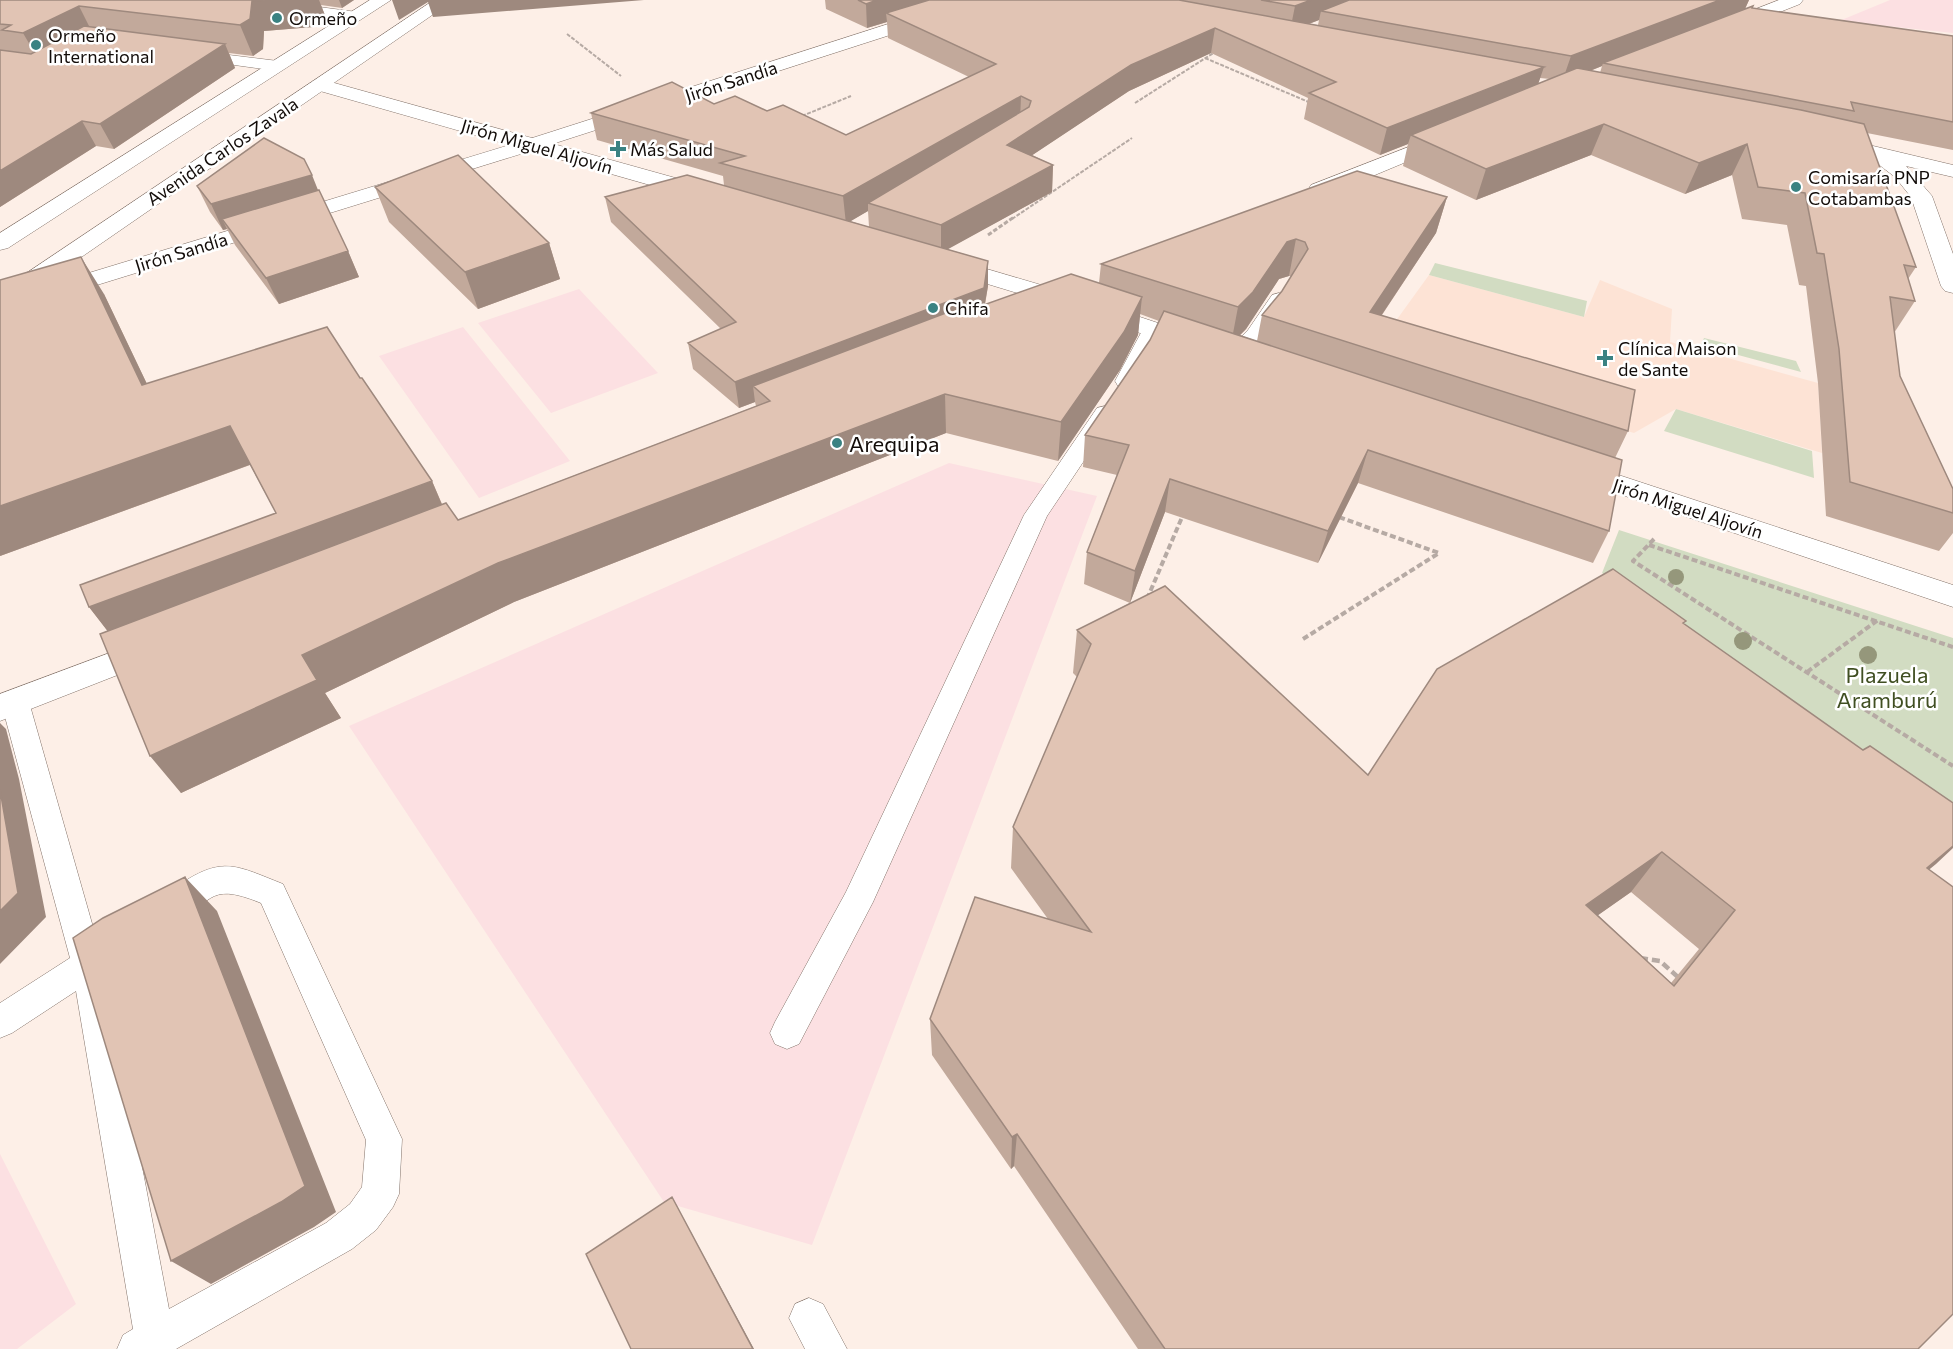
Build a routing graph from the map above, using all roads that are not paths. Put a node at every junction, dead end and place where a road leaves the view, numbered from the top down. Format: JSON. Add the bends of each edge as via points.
{"nodes":[{"id":1,"x":234,"y":0,"type":"edge"},
{"id":2,"x":445,"y":0,"type":"edge"},
{"id":3,"x":980,"y":0,"type":"edge"},
{"id":4,"x":1794,"y":0,"type":"edge"},
{"id":5,"x":383,"y":13,"type":"edge"},
{"id":6,"x":357,"y":16,"type":"junction"},
{"id":7,"x":410,"y":24,"type":"junction"},
{"id":8,"x":1707,"y":34,"type":"edge"},
{"id":9,"x":183,"y":54,"type":"edge"},
{"id":10,"x":278,"y":66,"type":"junction"},
{"id":11,"x":320,"y":85,"type":"junction"},
{"id":12,"x":1468,"y":129,"type":"edge"},
{"id":13,"x":1818,"y":140,"type":"edge"},
{"id":14,"x":533,"y":144,"type":"junction"},
{"id":15,"x":1872,"y":152,"type":"junction"},
{"id":16,"x":1953,"y":171,"type":"edge"},
{"id":17,"x":731,"y":201,"type":"edge"},
{"id":18,"x":1292,"y":201,"type":"edge"},
{"id":19,"x":0,"y":224,"type":"edge"},
{"id":20,"x":23,"y":228,"type":"junction"},
{"id":21,"x":92,"y":240,"type":"junction"},
{"id":22,"x":0,"y":243,"type":"edge"},
{"id":23,"x":934,"y":260,"type":"edge"},
{"id":24,"x":1288,"y":284,"type":"edge"},
{"id":25,"x":1086,"y":285,"type":"edge"},
{"id":26,"x":1953,"y":286,"type":"edge"},
{"id":27,"x":1056,"y":297,"type":"junction"},
{"id":28,"x":0,"y":302,"type":"edge"},
{"id":29,"x":0,"y":308,"type":"edge"},
{"id":30,"x":1023,"y":310,"type":"edge"},
{"id":31,"x":1154,"y":329,"type":"junction"},
{"id":32,"x":1244,"y":359,"type":"joint"},
{"id":33,"x":1553,"y":463,"type":"edge"},
{"id":34,"x":1953,"y":596,"type":"edge"},
{"id":35,"x":181,"y":637,"type":"edge"},
{"id":36,"x":8,"y":705,"type":"edge"},
{"id":37,"x":88,"y":966,"type":"junction"},
{"id":38,"x":0,"y":1022,"type":"edge"},
{"id":39,"x":787,"y":1033,"type":"dead end"},
{"id":40,"x":146,"y":1344,"type":"edge"}],
"edges":[{"from":1,"to":6,"type":"lane"},
{"from":2,"to":7,"type":"street","name":"Avenida Carlos Zavala"},
{"from":3,"to":14,"type":"street","name":"Jirón Sandía"},
{"from":4,"to":8,"type":"street"},
{"from":5,"to":6,"type":"street","name":"Avenida Carlos Zavala"},
{"from":5,"to":7,"type":"street"},
{"from":6,"to":10,"type":"street","name":"Avenida Carlos Zavala"},
{"from":7,"to":11,"type":"street","name":"Avenida Carlos Zavala"},
{"from":9,"to":10,"type":"lane"},
{"from":10,"to":20,"type":"street","name":"Avenida Carlos Zavala"},
{"from":11,"to":14,"type":"street","name":"Jirón Miguel Aljovín"},
{"from":11,"to":21,"type":"street","name":"Avenida Carlos Zavala"},
{"from":12,"to":18,"type":"street"},
{"from":13,"to":15,"type":"street"},
{"from":14,"to":17,"type":"street","name":"Jirón Miguel Aljovín"},
{"from":14,"to":29,"type":"street","name":"Jirón Sandía"},
{"from":15,"to":16,"type":"street"},
{"from":15,"to":26,"type":"street","via":[[1902,174],[1939,212]]},
{"from":19,"to":20,"type":"street"},
{"from":20,"to":21,"type":"street"},
{"from":20,"to":22,"type":"street","name":"Avenida Carlos Zavala"},
{"from":21,"to":28,"type":"street","name":"Avenida Carlos Zavala"},
{"from":23,"to":27,"type":"street"},
{"from":24,"to":32,"type":"lane"},
{"from":25,"to":27,"type":"street"},
{"from":27,"to":30,"type":"street"},
{"from":27,"to":31,"type":"street"},
{"from":31,"to":32,"type":"street"},
{"from":31,"to":39,"type":"lane","via":[[1133,371],[1036,515],[857,902]]},
{"from":33,"to":34,"type":"street","name":"Jirón Miguel Aljovín"},
{"from":35,"to":36,"type":"street"},
{"from":36,"to":37,"type":"lane"},
{"from":37,"to":38,"type":"lane"},
{"from":37,"to":40,"type":"lane"},
{"from":37,"to":40,"type":"lane","via":[[211,880],[238,880],[272,894],[384,1139],[380,1194],[363,1217],[339,1236]]}]}
